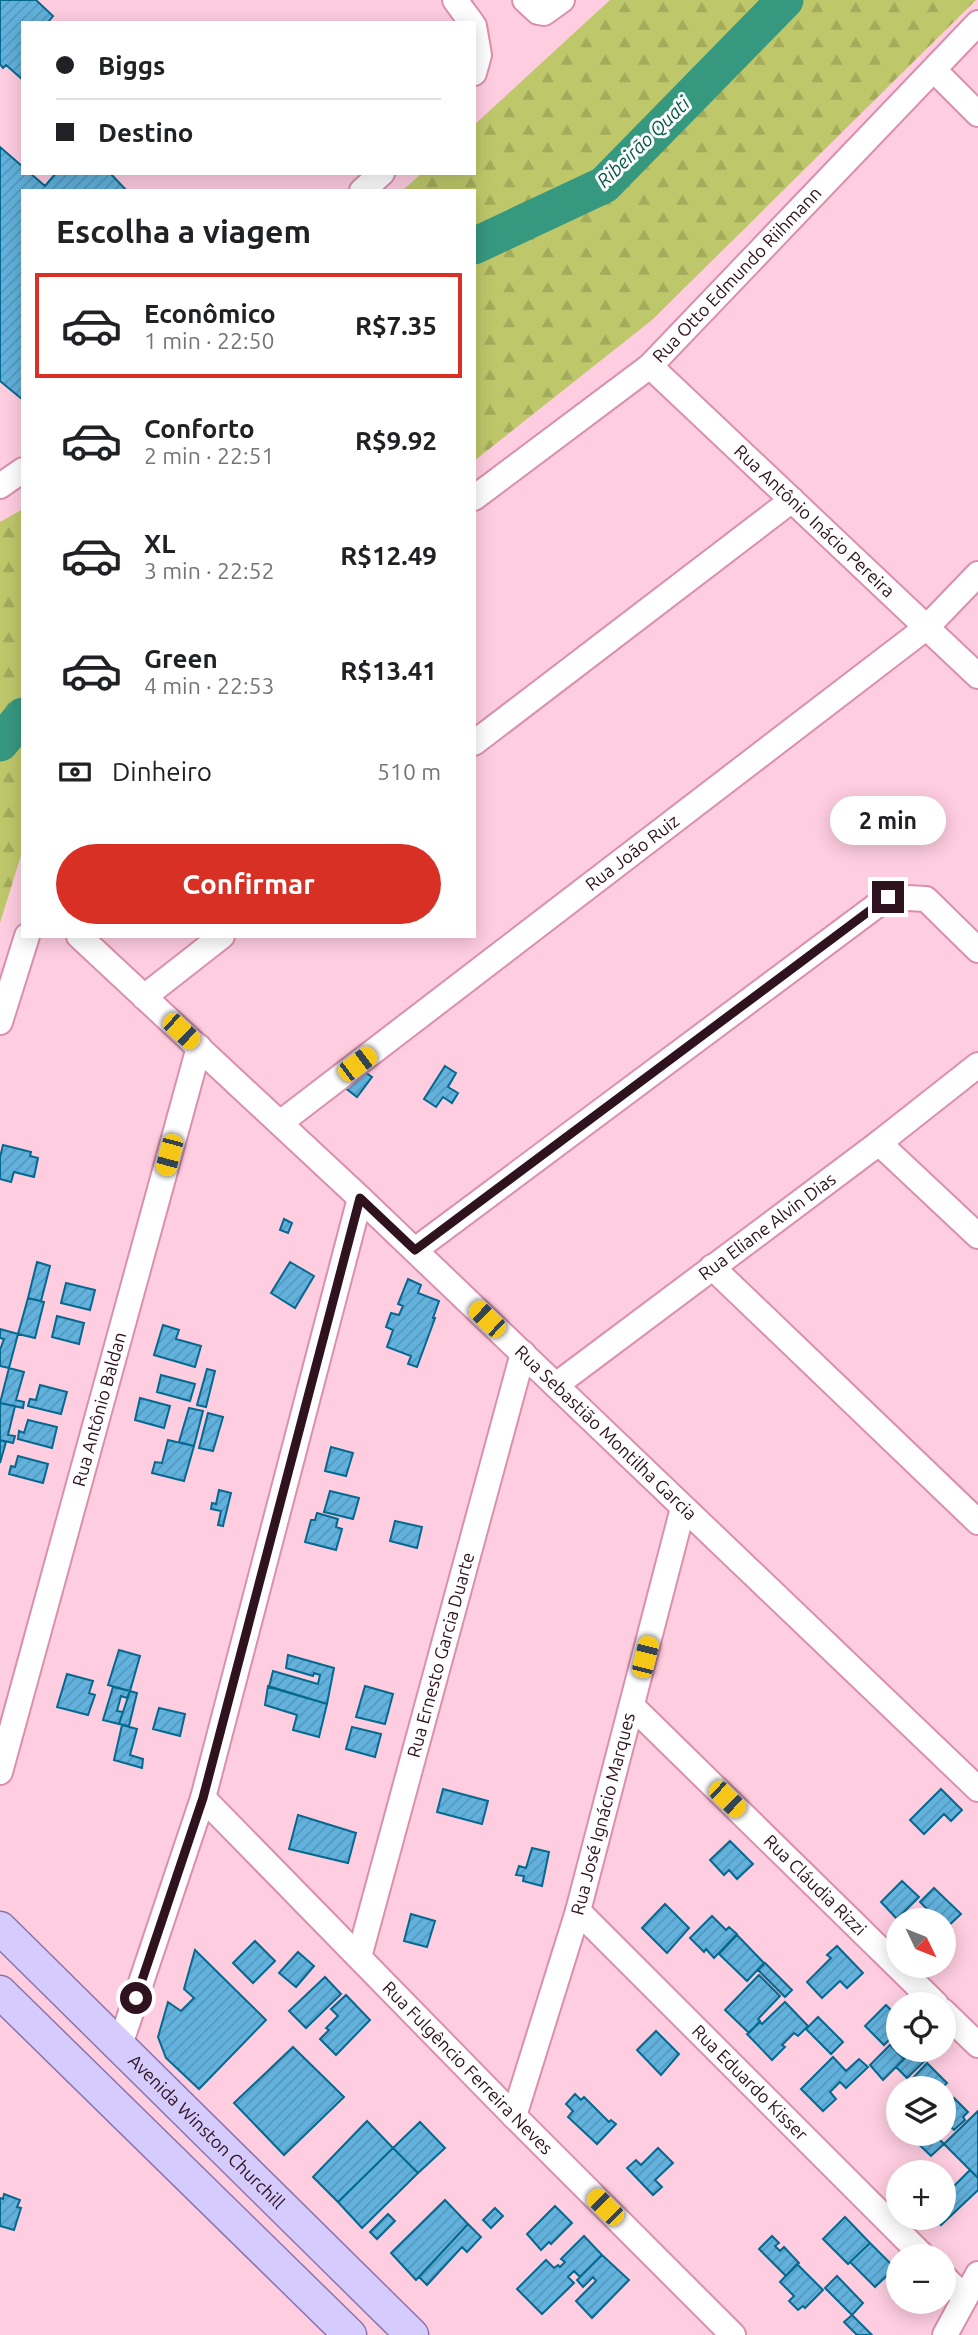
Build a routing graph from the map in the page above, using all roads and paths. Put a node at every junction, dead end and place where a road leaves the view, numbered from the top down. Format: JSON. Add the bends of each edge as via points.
{"nodes":[{"id":1,"x":455,"y":0,"type":"edge"},
{"id":2,"x":525,"y":0,"type":"edge"},
{"id":3,"x":562,"y":0,"type":"edge"},
{"id":4,"x":471,"y":21,"type":"edge"},
{"id":5,"x":978,"y":23,"type":"edge"},
{"id":6,"x":476,"y":40,"type":"edge"},
{"id":7,"x":476,"y":66,"type":"edge"},
{"id":8,"x":934,"y":70,"type":"junction"},
{"id":9,"x":978,"y":114,"type":"edge"},
{"id":10,"x":380,"y":175,"type":"edge"},
{"id":11,"x":364,"y":189,"type":"edge"},
{"id":12,"x":650,"y":366,"type":"junction"},
{"id":13,"x":21,"y":471,"type":"edge"},
{"id":14,"x":0,"y":486,"type":"edge"},
{"id":15,"x":476,"y":497,"type":"edge"},
{"id":16,"x":792,"y":500,"type":"junction"},
{"id":17,"x":978,"y":574,"type":"edge"},
{"id":18,"x":927,"y":627,"type":"junction"},
{"id":19,"x":978,"y":676,"type":"edge"},
{"id":20,"x":476,"y":741,"type":"edge"},
{"id":21,"x":26,"y":938,"type":"edge"},
{"id":22,"x":81,"y":938,"type":"edge"},
{"id":23,"x":219,"y":938,"type":"edge"},
{"id":24,"x":978,"y":950,"type":"edge"},
{"id":25,"x":144,"y":997,"type":"junction"},
{"id":26,"x":0,"y":1022,"type":"edge"},
{"id":27,"x":199,"y":1048,"type":"junction"},
{"id":28,"x":978,"y":1065,"type":"edge"},
{"id":29,"x":280,"y":1123,"type":"junction"},
{"id":30,"x":879,"y":1143,"type":"junction"},
{"id":31,"x":360,"y":1198,"type":"junction"},
{"id":32,"x":978,"y":1236,"type":"edge"},
{"id":33,"x":415,"y":1250,"type":"junction"},
{"id":34,"x":712,"y":1267,"type":"junction"},
{"id":35,"x":523,"y":1353,"type":"junction"},
{"id":36,"x":556,"y":1385,"type":"junction"},
{"id":37,"x":683,"y":1508,"type":"junction"},
{"id":38,"x":978,"y":1522,"type":"edge"},
{"id":39,"x":632,"y":1706,"type":"junction"},
{"id":40,"x":0,"y":1772,"type":"edge"},
{"id":41,"x":978,"y":1789,"type":"edge"},
{"id":42,"x":203,"y":1798,"type":"junction"},
{"id":43,"x":578,"y":1911,"type":"junction"},
{"id":44,"x":0,"y":1928,"type":"edge"},
{"id":45,"x":359,"y":1957,"type":"junction"},
{"id":46,"x":0,"y":1992,"type":"edge"},
{"id":47,"x":924,"y":1992,"type":"edge"},
{"id":48,"x":956,"y":2024,"type":"edge"},
{"id":49,"x":978,"y":2045,"type":"edge"},
{"id":50,"x":119,"y":2048,"type":"junction"},
{"id":51,"x":64,"y":2053,"type":"junction"},
{"id":52,"x":514,"y":2116,"type":"junction"},
{"id":53,"x":911,"y":2244,"type":"edge"},
{"id":54,"x":978,"y":2274,"type":"edge"},
{"id":55,"x":956,"y":2289,"type":"edge"},
{"id":56,"x":965,"y":2298,"type":"junction"},
{"id":57,"x":350,"y":2335,"type":"edge"},
{"id":58,"x":412,"y":2335,"type":"edge"},
{"id":59,"x":733,"y":2335,"type":"edge"},
{"id":60,"x":945,"y":2335,"type":"edge"}],
"edges":[{"from":1,"to":4,"type":"street"},
{"from":2,"to":3,"type":"street","via":[[544,13]]},
{"from":5,"to":8,"type":"street","name":"Rua Otto Edmundo Riihmann"},
{"from":6,"to":7,"type":"street"},
{"from":8,"to":9,"type":"street"},
{"from":8,"to":12,"type":"street","name":"Rua Otto Edmundo Riihmann"},
{"from":10,"to":11,"type":"street"},
{"from":12,"to":15,"type":"street","name":"Rua Otto Edmundo Riihmann"},
{"from":12,"to":16,"type":"street","name":"Rua Antônio Inácio Pereira"},
{"from":13,"to":14,"type":"street"},
{"from":16,"to":18,"type":"street","name":"Rua Antônio Inácio Pereira"},
{"from":16,"to":20,"type":"street"},
{"from":17,"to":18,"type":"street","name":"Rua João Ruiz"},
{"from":18,"to":19,"type":"street","name":"Rua Antônio Inácio Pereira"},
{"from":18,"to":29,"type":"street","name":"Rua João Ruiz"},
{"from":21,"to":26,"type":"street"},
{"from":22,"to":25,"type":"street","name":"Rua Sebastião Montilha Garcia"},
{"from":23,"to":25,"type":"street"},
{"from":24,"to":33,"type":"street","via":[[926,900],[888,897]]},
{"from":25,"to":27,"type":"street","name":"Rua Sebastião Montilha Garcia"},
{"from":27,"to":29,"type":"street","name":"Rua Sebastião Montilha Garcia"},
{"from":27,"to":40,"type":"street","name":"Rua Antônio Baldan"},
{"from":28,"to":30,"type":"street","name":"Rua Eliane Alvin Dias"},
{"from":29,"to":31,"type":"street","name":"Rua Sebastião Montilha Garcia"},
{"from":30,"to":32,"type":"street"},
{"from":30,"to":34,"type":"street","name":"Rua Eliane Alvin Dias"},
{"from":31,"to":33,"type":"street","name":"Rua Sebastião Montilha Garcia"},
{"from":31,"to":42,"type":"street"},
{"from":33,"to":35,"type":"street","name":"Rua Sebastião Montilha Garcia"},
{"from":34,"to":36,"type":"street","name":"Rua Eliane Alvin Dias"},
{"from":34,"to":38,"type":"street"},
{"from":35,"to":36,"type":"street","name":"Rua Sebastião Montilha Garcia"},
{"from":35,"to":45,"type":"street","name":"Rua Ernesto Garcia Duarte"},
{"from":36,"to":37,"type":"street","name":"Rua Sebastião Montilha Garcia"},
{"from":37,"to":39,"type":"street","name":"Rua José Ignácio Marques"},
{"from":37,"to":41,"type":"street","name":"Rua Sebastião Montilha Garcia"},
{"from":39,"to":43,"type":"street","name":"Rua José Ignácio Marques"},
{"from":39,"to":47,"type":"street","name":"Rua Cláudia Rizzi"},
{"from":42,"to":45,"type":"street","name":"Rua Fulgêncio Ferreira Neves"},
{"from":42,"to":50,"type":"street"},
{"from":43,"to":52,"type":"street","name":"Rua José Ignácio Marques"},
{"from":43,"to":53,"type":"street","name":"Rua Eduardo Kisser"},
{"from":44,"to":50,"type":"main road","name":"Avenida Winston Churchill"},
{"from":45,"to":52,"type":"street","name":"Rua Fulgêncio Ferreira Neves"},
{"from":46,"to":51,"type":"main road"},
{"from":48,"to":49,"type":"street"},
{"from":50,"to":51,"type":"main road","via":[[107,2055]]},
{"from":50,"to":58,"type":"main road","name":"Avenida Winston Churchill"},
{"from":51,"to":57,"type":"main road"},
{"from":52,"to":59,"type":"street","name":"Rua Fulgêncio Ferreira Neves"},
{"from":54,"to":56,"type":"street"},
{"from":55,"to":56,"type":"street"},
{"from":56,"to":60,"type":"street"}]}
